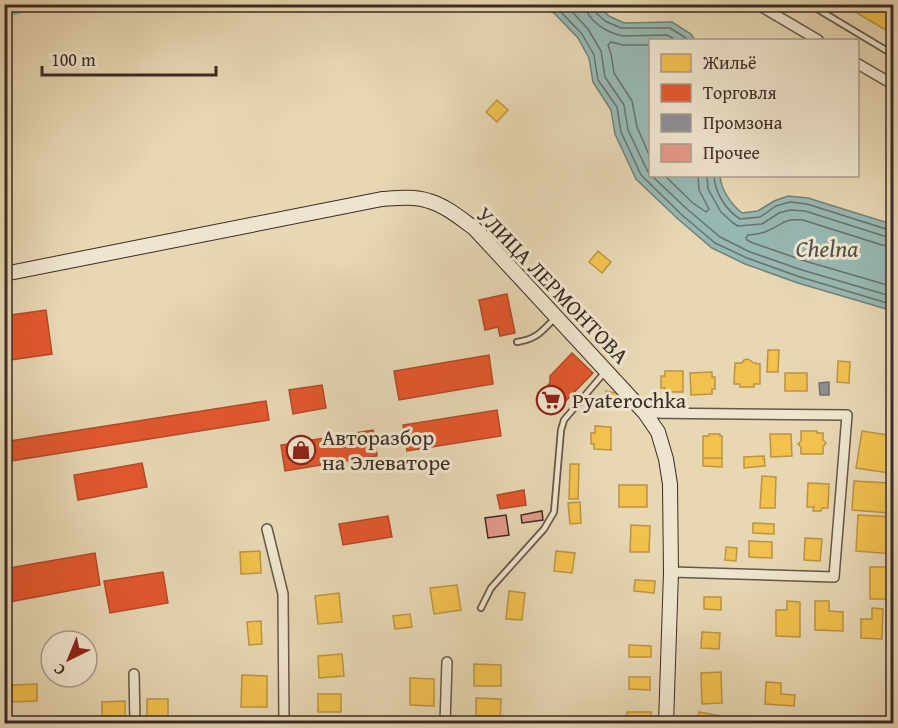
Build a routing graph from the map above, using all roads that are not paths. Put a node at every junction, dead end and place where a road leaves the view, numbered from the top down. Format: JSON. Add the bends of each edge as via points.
{"nodes":[{"id":1,"x":757,"y":4,"type":"edge"},
{"id":2,"x":810,"y":5,"type":"edge"},
{"id":3,"x":816,"y":39,"type":"edge"},
{"id":4,"x":894,"y":55,"type":"edge"},
{"id":5,"x":859,"y":64,"type":"edge"},
{"id":6,"x":894,"y":85,"type":"edge"},
{"id":7,"x":4,"y":274,"type":"edge"},
{"id":8,"x":556,"y":316,"type":"junction"},
{"id":9,"x":517,"y":342,"type":"dead end"},
{"id":10,"x":607,"y":371,"type":"junction"},
{"id":11,"x":645,"y":412,"type":"junction"},
{"id":12,"x":267,"y":529,"type":"dead end"},
{"id":13,"x":671,"y":572,"type":"junction"},
{"id":14,"x":481,"y":608,"type":"dead end"},
{"id":15,"x":447,"y":662,"type":"dead end"},
{"id":16,"x":134,"y":674,"type":"dead end"},
{"id":17,"x":135,"y":723,"type":"edge"},
{"id":18,"x":284,"y":723,"type":"edge"},
{"id":19,"x":446,"y":723,"type":"edge"},
{"id":20,"x":666,"y":723,"type":"edge"}],
"edges":[{"from":1,"to":3,"type":"street"},
{"from":2,"to":4,"type":"lane"},
{"from":5,"to":6,"type":"street"},
{"from":7,"to":8,"type":"street","name":"УЛИЦА ЛЕРМОНТОВА","via":[[382,199],[409,198],[452,211],[474,228]]},
{"from":8,"to":9,"type":"lane","via":[[535,337]]},
{"from":8,"to":10,"type":"street","name":"УЛИЦА ЛЕРМОНТОВА"},
{"from":10,"to":11,"type":"street","name":"УЛИЦА ЛЕРМОНТОВА"},
{"from":10,"to":14,"type":"lane","via":[[564,420],[554,512],[544,529],[490,588]]},
{"from":11,"to":13,"type":"street","name":"УЛИЦА ЛЕРМОНТОВА","via":[[658,432],[666,459]]},
{"from":11,"to":13,"type":"street","via":[[847,415],[834,577]]},
{"from":12,"to":18,"type":"street","via":[[283,594]]},
{"from":13,"to":20,"type":"street","name":"УЛИЦА ЛЕРМОНТОВА"},
{"from":15,"to":19,"type":"street"},
{"from":16,"to":17,"type":"street"}]}
